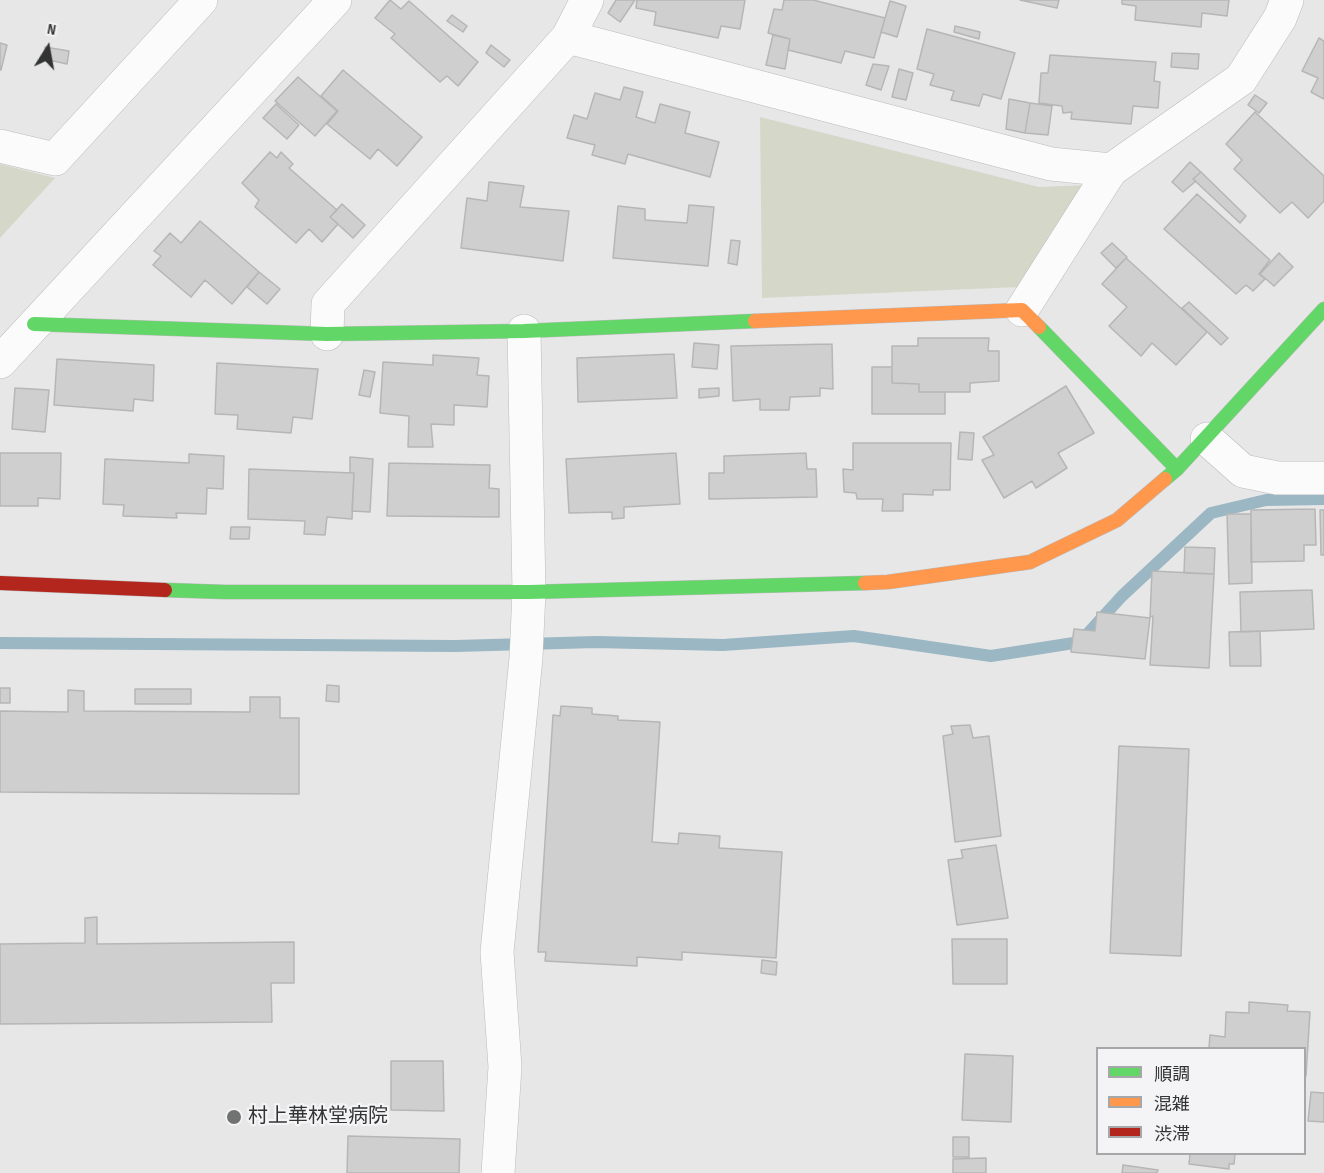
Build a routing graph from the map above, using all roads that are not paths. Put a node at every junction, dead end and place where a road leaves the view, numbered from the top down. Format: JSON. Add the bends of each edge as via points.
{"nodes":[{"id":1,"x":201,"y":0,"type":"edge"},
{"id":2,"x":335,"y":0,"type":"edge"},
{"id":3,"x":587,"y":0,"type":"edge"},
{"id":4,"x":1287,"y":0,"type":"edge"},
{"id":5,"x":567,"y":37,"type":"junction"},
{"id":6,"x":0,"y":146,"type":"edge"},
{"id":7,"x":1112,"y":170,"type":"junction"},
{"id":8,"x":1324,"y":309,"type":"edge"},
{"id":9,"x":1022,"y":310,"type":"junction"},
{"id":10,"x":34,"y":324,"type":"junction"},
{"id":11,"x":524,"y":331,"type":"junction"},
{"id":12,"x":327,"y":334,"type":"junction"},
{"id":13,"x":0,"y":362,"type":"edge"},
{"id":14,"x":1207,"y":439,"type":"junction"},
{"id":15,"x":1177,"y":469,"type":"junction"},
{"id":16,"x":1324,"y":478,"type":"edge"},
{"id":17,"x":0,"y":583,"type":"edge"},
{"id":18,"x":528,"y":608,"type":"junction"},
{"id":19,"x":498,"y":1173,"type":"edge"}],
"edges":[{"from":1,"to":6,"type":"street","via":[[55,159]]},
{"from":2,"to":10,"type":"street"},
{"from":3,"to":5,"type":"street"},
{"from":4,"to":7,"type":"street","via":[[1280,18],[1241,79]]},
{"from":5,"to":7,"type":"street","via":[[1050,164]]},
{"from":5,"to":12,"type":"street","via":[[328,304]]},
{"from":7,"to":9,"type":"street"},
{"from":8,"to":14,"type":"street"},
{"from":9,"to":11,"type":"street"},
{"from":9,"to":15,"type":"street"},
{"from":10,"to":12,"type":"street"},
{"from":10,"to":13,"type":"street"},
{"from":11,"to":12,"type":"street"},
{"from":11,"to":18,"type":"street"},
{"from":14,"to":15,"type":"street"},
{"from":14,"to":16,"type":"street","via":[[1243,471],[1277,477]]},
{"from":15,"to":18,"type":"street","via":[[1118,520],[1030,562],[888,582]]},
{"from":17,"to":18,"type":"street"},
{"from":18,"to":19,"type":"street","via":[[497,952],[505,1067]]}]}
